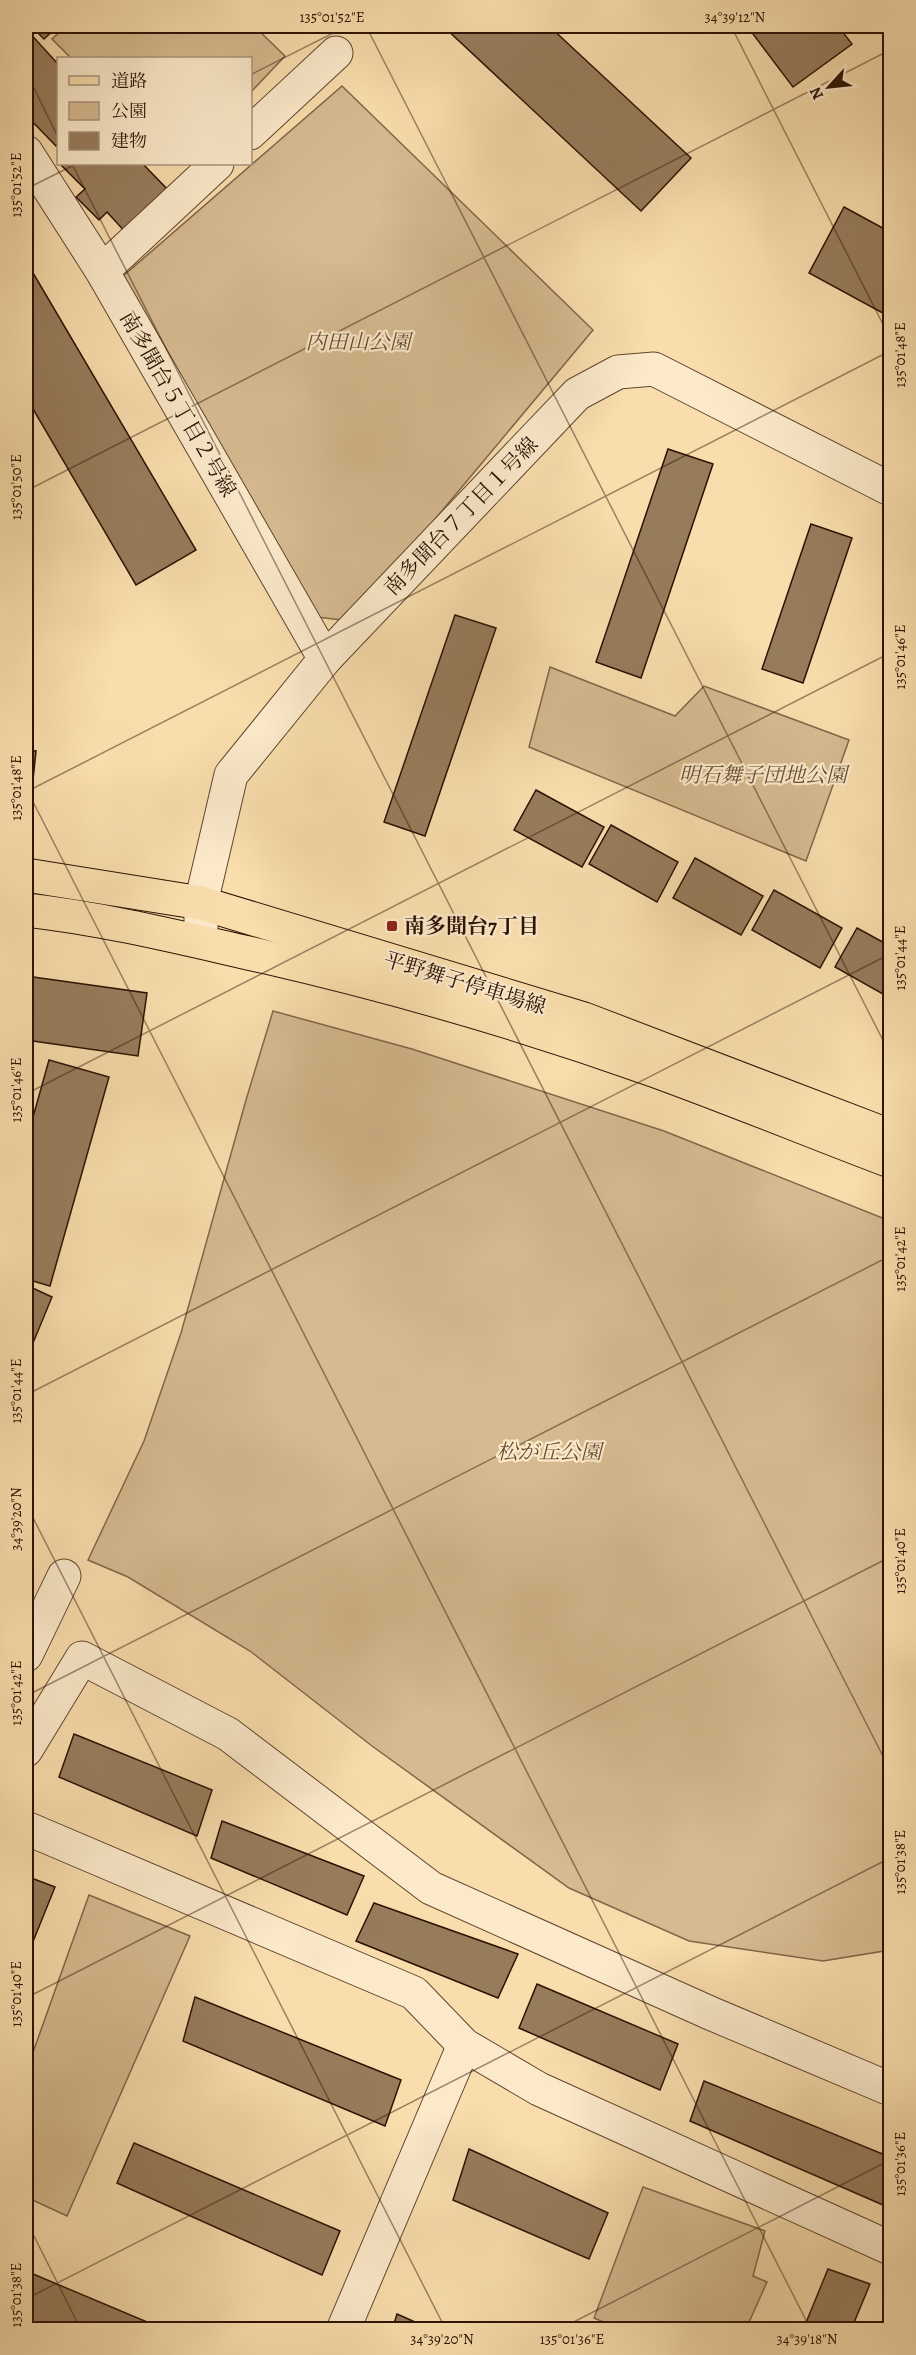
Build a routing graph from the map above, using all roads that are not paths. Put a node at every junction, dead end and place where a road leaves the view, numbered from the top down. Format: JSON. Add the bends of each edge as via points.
{"nodes":[{"id":1,"x":336,"y":53,"type":"dead end"},
{"id":2,"x":252,"y":131,"type":"edge"},
{"id":3,"x":26,"y":152,"type":"edge"},
{"id":4,"x":216,"y":165,"type":"edge"},
{"id":5,"x":102,"y":272,"type":"junction"},
{"id":6,"x":891,"y":489,"type":"edge"},
{"id":7,"x":325,"y":659,"type":"junction"},
{"id":8,"x":26,"y":875,"type":"edge"},
{"id":9,"x":201,"y":903,"type":"junction"},
{"id":10,"x":26,"y":910,"type":"edge"},
{"id":11,"x":201,"y":941,"type":"junction"},
{"id":12,"x":891,"y":1136,"type":"edge"},
{"id":13,"x":891,"y":1161,"type":"edge"},
{"id":14,"x":64,"y":1576,"type":"dead end"},
{"id":15,"x":26,"y":1655,"type":"edge"},
{"id":16,"x":26,"y":1750,"type":"edge"},
{"id":17,"x":26,"y":1828,"type":"edge"},
{"id":18,"x":464,"y":2045,"type":"junction"},
{"id":19,"x":891,"y":2089,"type":"edge"},
{"id":20,"x":891,"y":2248,"type":"edge"},
{"id":21,"x":343,"y":2330,"type":"edge"}],
"edges":[{"from":1,"to":2,"type":"street"},
{"from":3,"to":5,"type":"street","name":"南多聞台５丁目２号線"},
{"from":4,"to":5,"type":"street"},
{"from":5,"to":7,"type":"street","name":"南多聞台５丁目２号線"},
{"from":6,"to":7,"type":"street","name":"南多聞台７丁目１号線","via":[[654,369],[618,372],[577,394]]},
{"from":7,"to":9,"type":"street","name":"南多聞台７丁目１号線","via":[[231,775]]},
{"from":8,"to":9,"type":"main road","name":"平野舞子停車場線"},
{"from":9,"to":11,"type":"street","name":"南多聞台７丁目１号線"},
{"from":9,"to":12,"type":"main road","name":"平野舞子停車場線","via":[[584,1019]]},
{"from":10,"to":11,"type":"main road","name":"平野舞子停車場線","via":[[81,916]]},
{"from":11,"to":13,"type":"main road","name":"平野舞子停車場線","via":[[332,971],[487,1016],[652,1070]]},
{"from":14,"to":15,"type":"street"},
{"from":16,"to":19,"type":"street","via":[[82,1658],[228,1734],[431,1888]]},
{"from":17,"to":18,"type":"street","via":[[414,1993]]},
{"from":18,"to":20,"type":"street","via":[[539,2089]]},
{"from":18,"to":21,"type":"street"}]}
